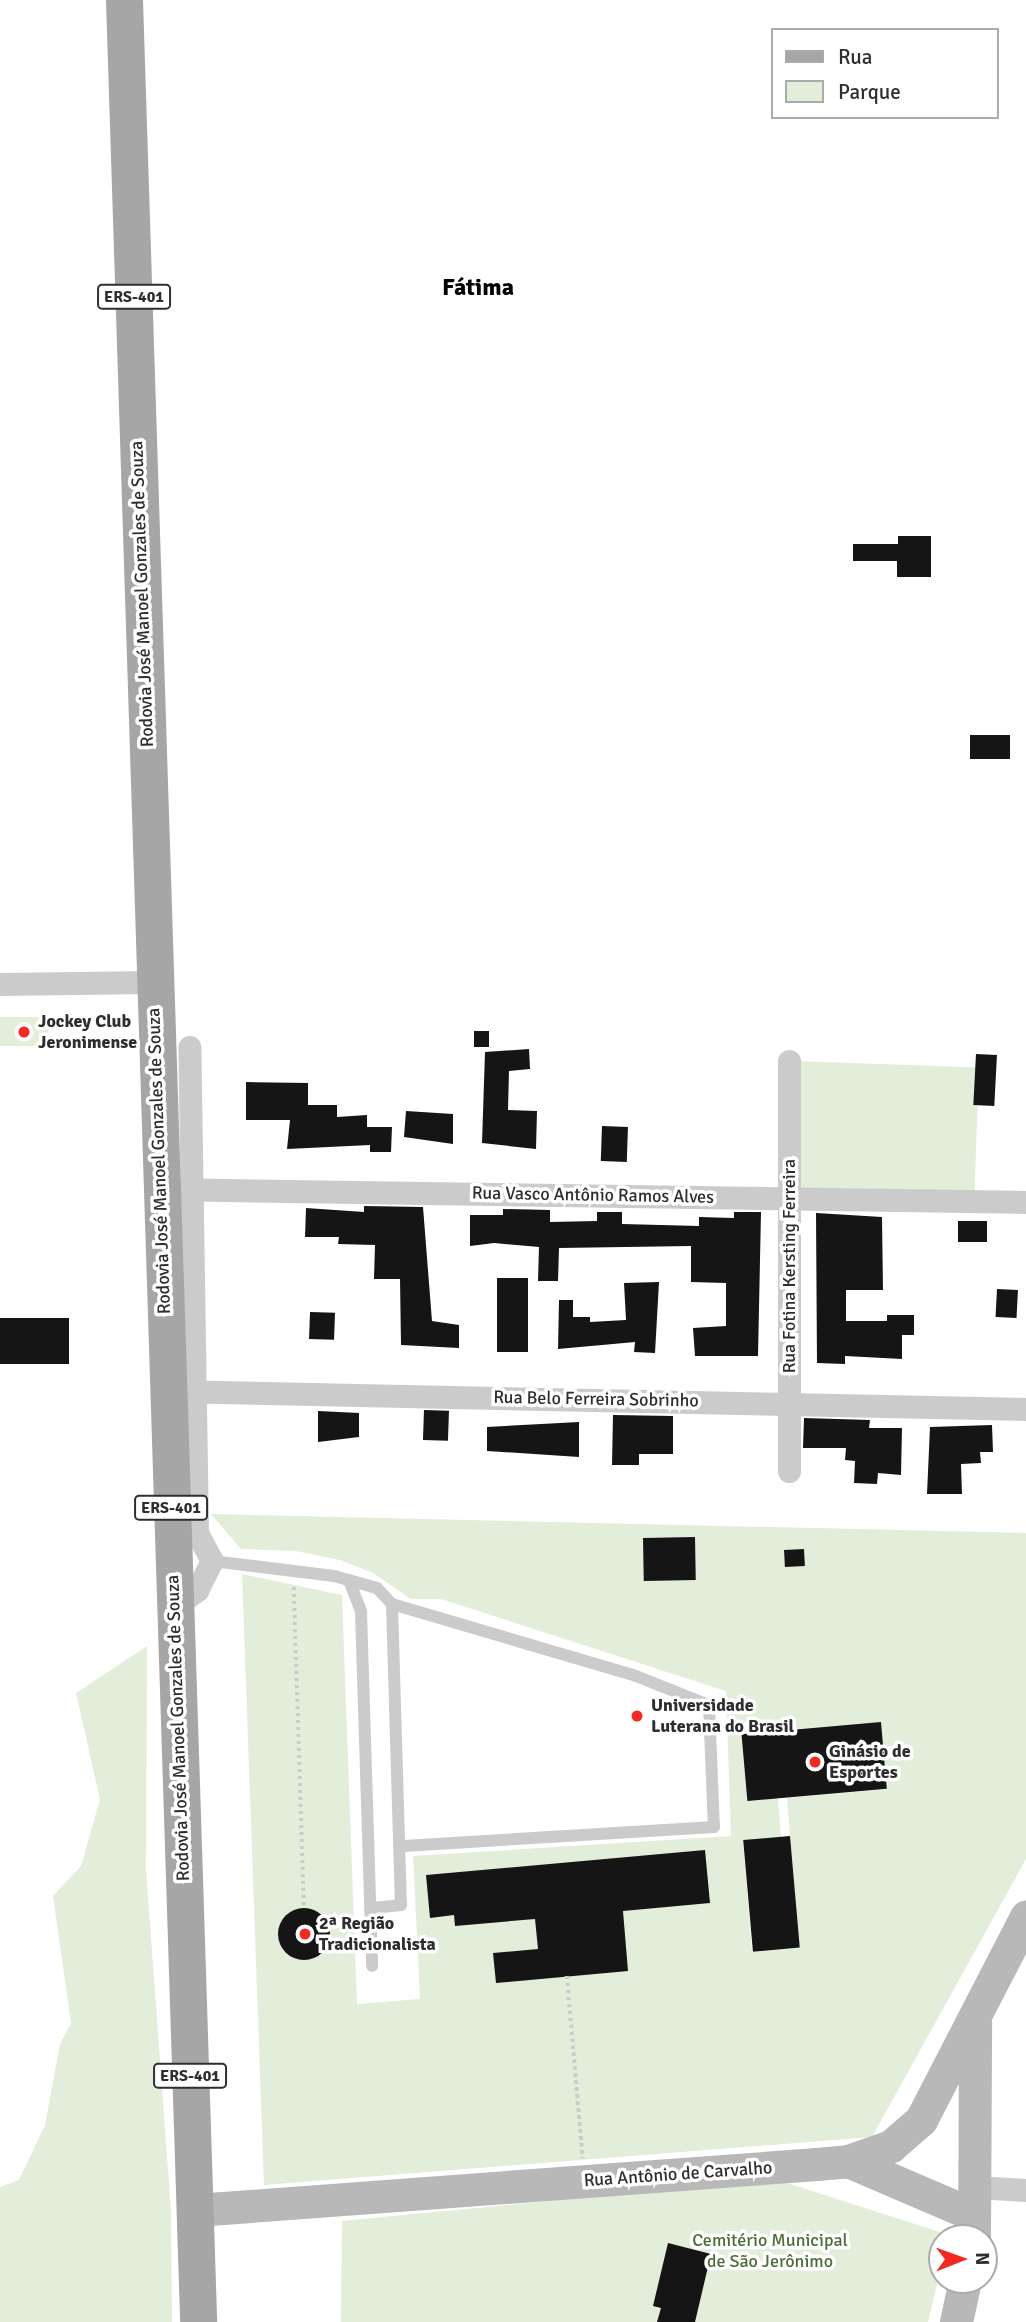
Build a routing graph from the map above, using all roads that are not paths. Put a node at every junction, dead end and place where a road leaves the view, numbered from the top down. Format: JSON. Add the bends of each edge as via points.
{"nodes":[{"id":1,"x":124,"y":0,"type":"edge"},
{"id":2,"x":152,"y":982,"type":"junction"},
{"id":3,"x":0,"y":984,"type":"edge"},
{"id":4,"x":189,"y":1047,"type":"dead end"},
{"id":5,"x":789,"y":1061,"type":"dead end"},
{"id":6,"x":176,"y":1189,"type":"junction"},
{"id":7,"x":788,"y":1198,"type":"junction"},
{"id":8,"x":1026,"y":1202,"type":"edge"},
{"id":9,"x":181,"y":1391,"type":"junction"},
{"id":10,"x":789,"y":1402,"type":"junction"},
{"id":11,"x":1026,"y":1409,"type":"edge"},
{"id":12,"x":789,"y":1471,"type":"dead end"},
{"id":13,"x":184,"y":1524,"type":"junction"},
{"id":14,"x":212,"y":1561,"type":"junction"},
{"id":15,"x":349,"y":1580,"type":"junction"},
{"id":16,"x":392,"y":1604,"type":"junction"},
{"id":17,"x":174,"y":1607,"type":"junction"},
{"id":18,"x":400,"y":1846,"type":"junction"},
{"id":19,"x":370,"y":1908,"type":"junction"},
{"id":20,"x":1026,"y":1917,"type":"edge"},
{"id":21,"x":372,"y":1966,"type":"dead end"},
{"id":22,"x":975,"y":2017,"type":"junction"},
{"id":23,"x":848,"y":2161,"type":"junction"},
{"id":24,"x":1026,"y":2190,"type":"edge"},
{"id":25,"x":196,"y":2210,"type":"junction"},
{"id":26,"x":974,"y":2213,"type":"edge"},
{"id":27,"x":962,"y":2294,"type":"edge"},
{"id":28,"x":198,"y":2322,"type":"edge"},
{"id":29,"x":956,"y":2322,"type":"edge"}],
"edges":[{"from":1,"to":2,"type":"main road","name":"Rodovia José Manoel Gonzales de Souza","number":"ERS-401"},
{"from":2,"to":3,"type":"street"},
{"from":2,"to":6,"type":"main road","name":"Rodovia José Manoel Gonzales de Souza","number":"ERS-401"},
{"from":4,"to":6,"type":"street"},
{"from":5,"to":7,"type":"street","name":"Rua Fotina Kersting Ferreira"},
{"from":6,"to":7,"type":"street","name":"Rua Vasco Antônio Ramos Alves"},
{"from":6,"to":9,"type":"main road","name":"Rodovia José Manoel Gonzales de Souza","number":"ERS-401"},
{"from":7,"to":8,"type":"street","name":"Rua Vasco Antônio Ramos Alves"},
{"from":7,"to":10,"type":"street","name":"Rua Fotina Kersting Ferreira"},
{"from":9,"to":10,"type":"street","name":"Rua Belo Ferreira Sobrinho"},
{"from":9,"to":13,"type":"main road","name":"Rodovia José Manoel Gonzales de Souza","number":"ERS-401"},
{"from":10,"to":11,"type":"street","name":"Rua Belo Ferreira Sobrinho"},
{"from":10,"to":12,"type":"street","name":"Rua Fotina Kersting Ferreira"},
{"from":13,"to":14,"type":"street"},
{"from":13,"to":17,"type":"main road","name":"Rodovia José Manoel Gonzales de Souza","number":"ERS-401"},
{"from":14,"to":15,"type":"lane","via":[[288,1567]]},
{"from":14,"to":17,"type":"street","via":[[197,1590]]},
{"from":15,"to":16,"type":"lane","via":[[377,1588]]},
{"from":15,"to":19,"type":"lane","via":[[360,1598],[361,1612]]},
{"from":16,"to":18,"type":"lane"},
{"from":16,"to":18,"type":"lane","via":[[636,1676],[709,1706],[714,1827]]},
{"from":17,"to":25,"type":"main road","name":"Rodovia José Manoel Gonzales de Souza","number":"ERS-401"},
{"from":18,"to":19,"type":"lane","via":[[401,1905]]},
{"from":19,"to":21,"type":"lane"},
{"from":20,"to":22,"type":"main road","name":"Rua Antônio de Carvalho"},
{"from":22,"to":23,"type":"main road","name":"Rua Antônio de Carvalho","via":[[921,2120],[891,2146]]},
{"from":22,"to":26,"type":"main road"},
{"from":23,"to":25,"type":"main road","name":"Rua Antônio de Carvalho"},
{"from":23,"to":26,"type":"main road"},
{"from":24,"to":26,"type":"street"},
{"from":25,"to":28,"type":"main road","name":"Rodovia José Manoel Gonzales de Souza","number":"ERS-401"},
{"from":27,"to":29,"type":"main road"}]}
